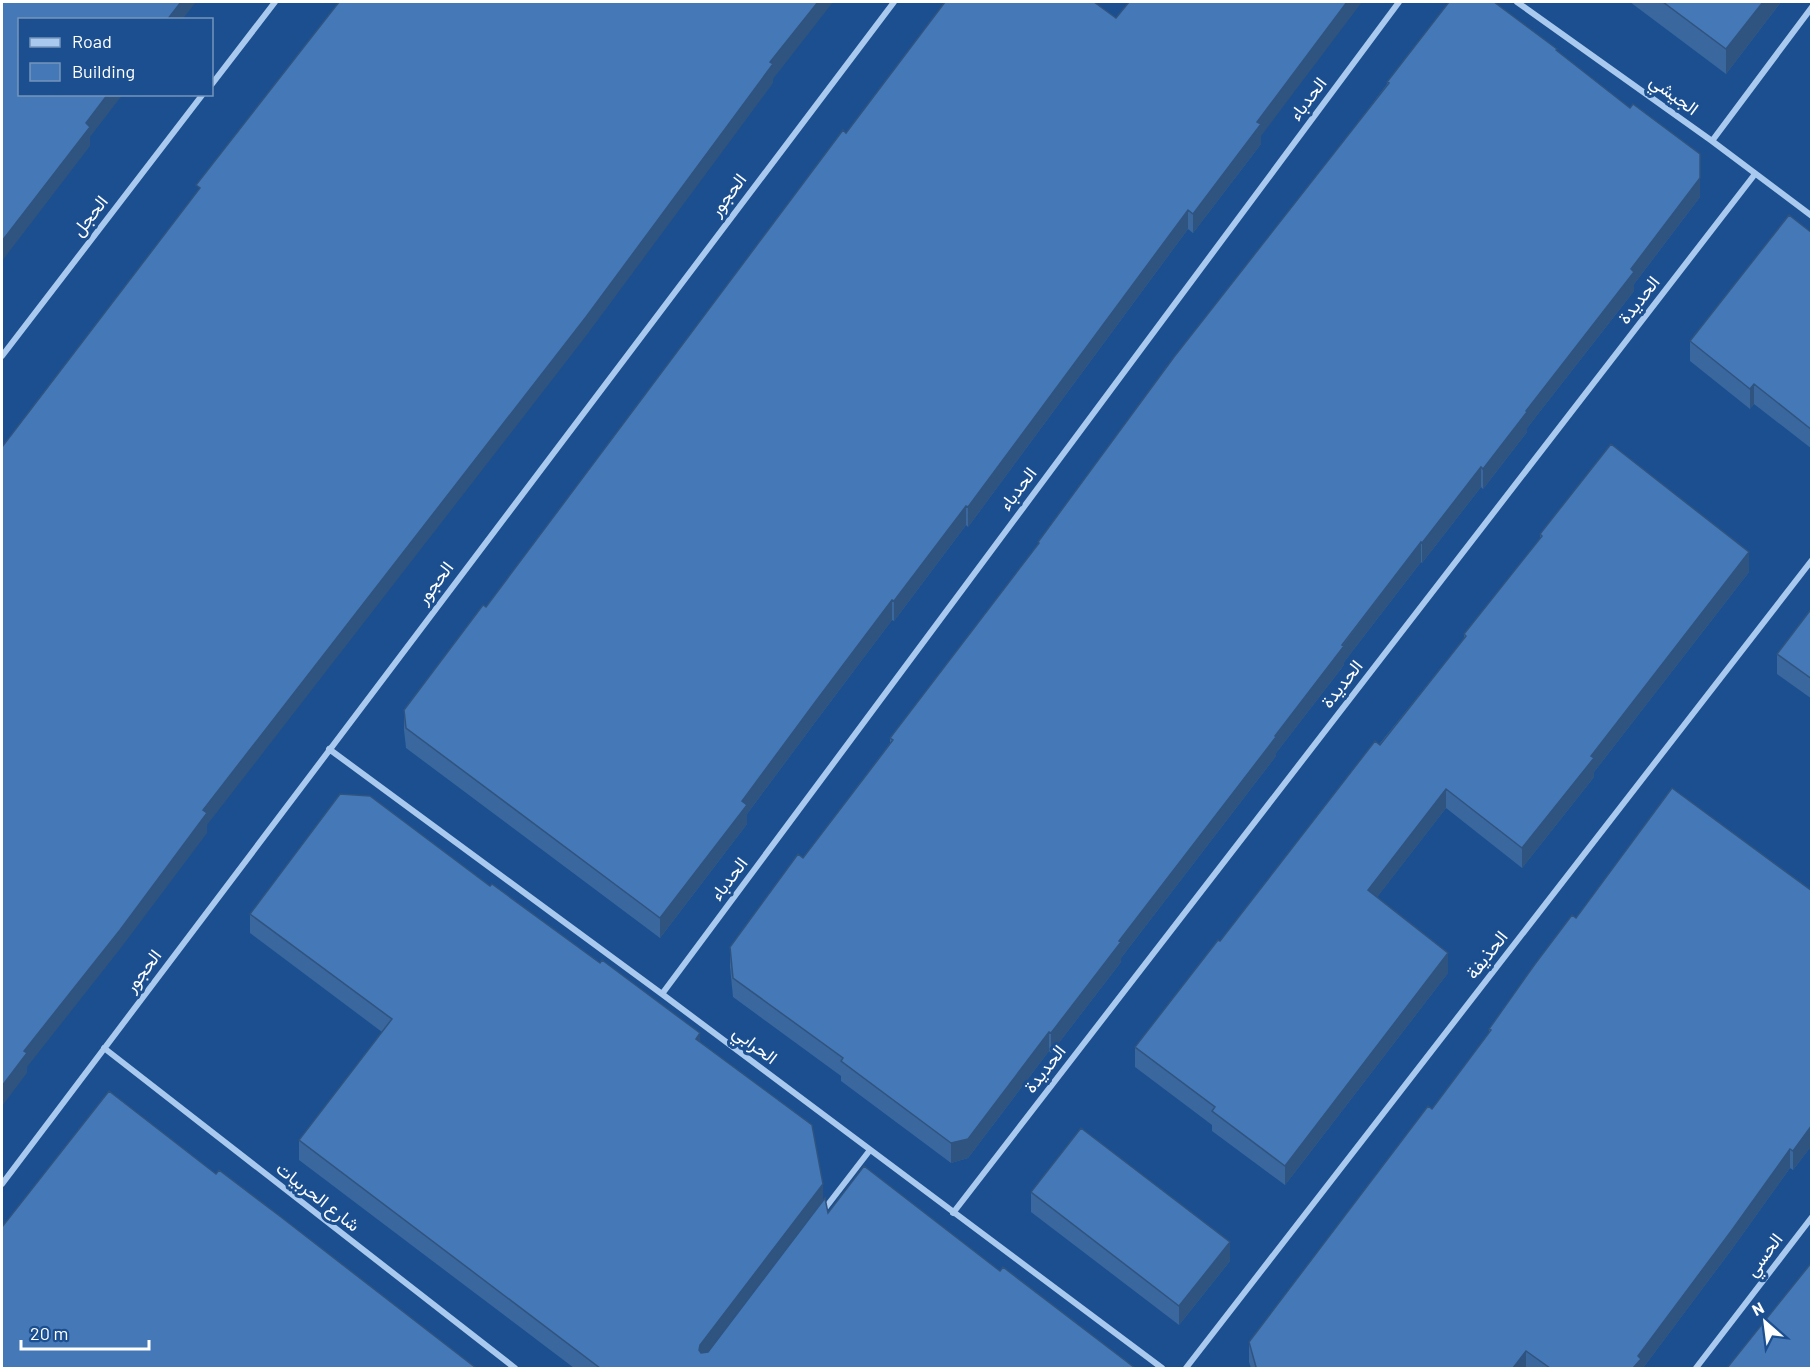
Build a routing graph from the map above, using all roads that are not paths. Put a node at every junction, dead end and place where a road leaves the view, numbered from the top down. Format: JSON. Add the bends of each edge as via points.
{"nodes":[{"id":1,"x":275,"y":2,"type":"edge"},
{"id":2,"x":894,"y":2,"type":"edge"},
{"id":3,"x":1399,"y":2,"type":"edge"},
{"id":4,"x":1517,"y":2,"type":"edge"},
{"id":5,"x":1812,"y":7,"type":"edge"},
{"id":6,"x":213,"y":83,"type":"edge"},
{"id":7,"x":201,"y":96,"type":"edge"},
{"id":8,"x":1712,"y":141,"type":"junction"},
{"id":9,"x":1755,"y":174,"type":"junction"},
{"id":10,"x":1812,"y":216,"type":"edge"},
{"id":11,"x":2,"y":356,"type":"edge"},
{"id":12,"x":1812,"y":560,"type":"edge"},
{"id":13,"x":329,"y":749,"type":"junction"},
{"id":14,"x":662,"y":994,"type":"junction"},
{"id":15,"x":104,"y":1048,"type":"junction"},
{"id":16,"x":870,"y":1150,"type":"junction"},
{"id":17,"x":2,"y":1184,"type":"edge"},
{"id":18,"x":953,"y":1213,"type":"junction"},
{"id":19,"x":819,"y":1216,"type":"edge"},
{"id":20,"x":1812,"y":1217,"type":"edge"},
{"id":21,"x":515,"y":1368,"type":"edge"},
{"id":22,"x":1162,"y":1368,"type":"edge"},
{"id":23,"x":1186,"y":1368,"type":"edge"},
{"id":24,"x":1696,"y":1368,"type":"edge"}],
"edges":[{"from":1,"to":6,"type":"street"},
{"from":2,"to":13,"type":"street","name":"الحجور"},
{"from":3,"to":14,"type":"street","name":"الحدباء"},
{"from":4,"to":8,"type":"street","name":"الجيشي"},
{"from":5,"to":8,"type":"street"},
{"from":7,"to":11,"type":"street","name":"الحجل"},
{"from":8,"to":9,"type":"street","name":"الجيشي"},
{"from":9,"to":10,"type":"street","name":"الجيشي"},
{"from":9,"to":18,"type":"street","name":"الحديدة"},
{"from":12,"to":23,"type":"street","name":"الحذيفة"},
{"from":13,"to":14,"type":"street","name":"الحرابي"},
{"from":13,"to":15,"type":"street","name":"الحجور"},
{"from":14,"to":16,"type":"street","name":"الحرابي"},
{"from":15,"to":17,"type":"street","name":"الحجور"},
{"from":15,"to":21,"type":"street","name":"شارع الحربيات"},
{"from":16,"to":18,"type":"street","name":"الحرابي"},
{"from":16,"to":19,"type":"street"},
{"from":18,"to":22,"type":"street","name":"الحرابي"},
{"from":20,"to":24,"type":"street","name":"الحسي"}]}
